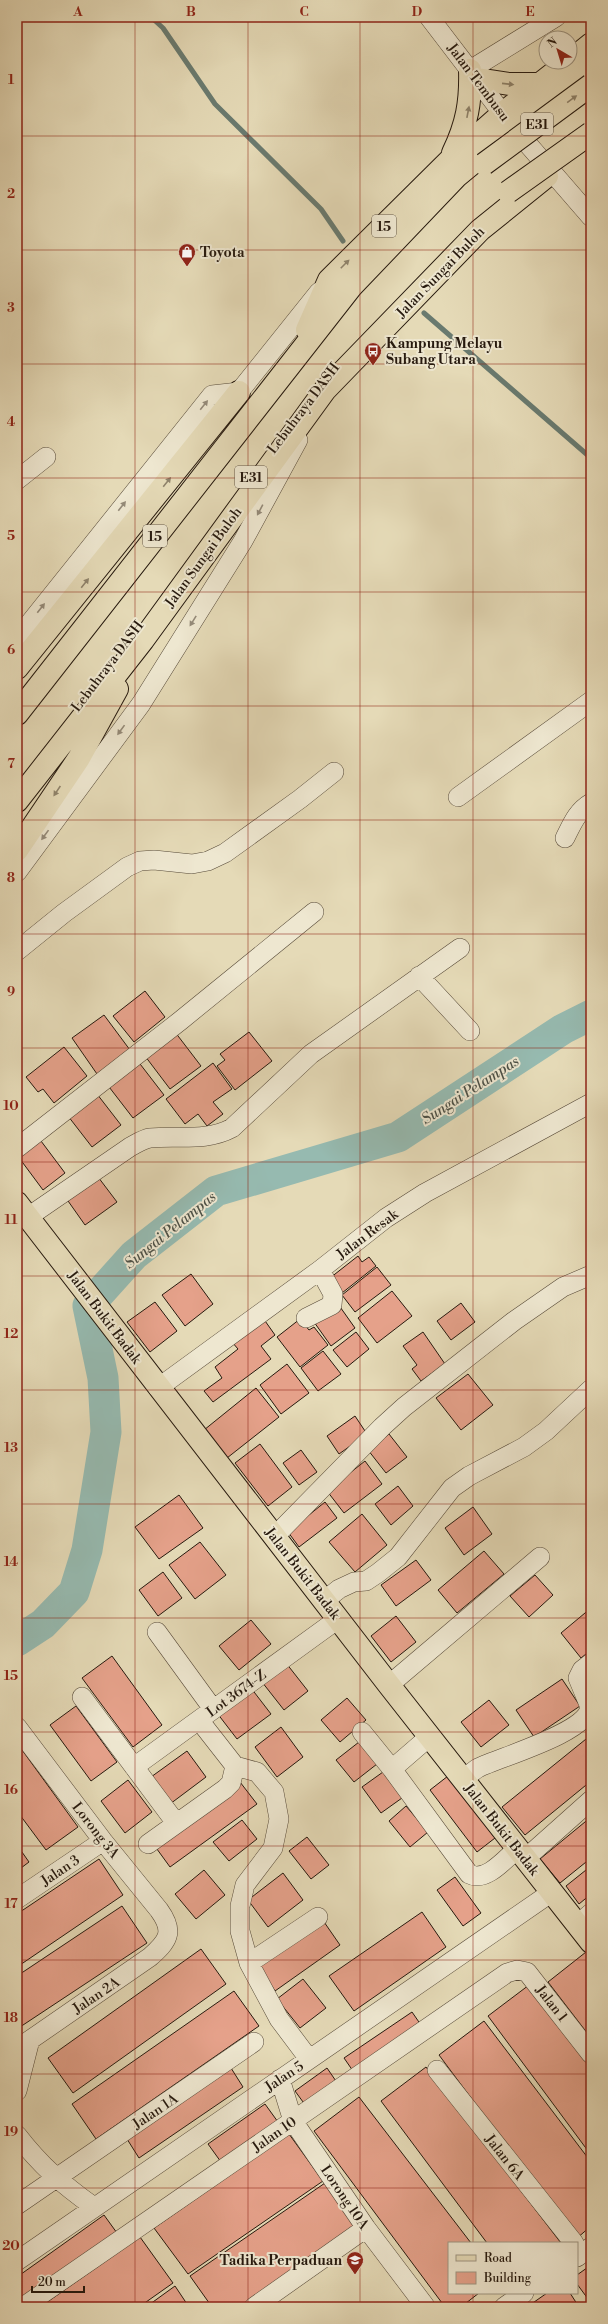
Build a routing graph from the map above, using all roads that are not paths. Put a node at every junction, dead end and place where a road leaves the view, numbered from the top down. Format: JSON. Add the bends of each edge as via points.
{"nodes":[{"id":1,"x":429,"y":17,"type":"edge"},
{"id":2,"x":556,"y":17,"type":"edge"},
{"id":3,"x":591,"y":44,"type":"edge"},
{"id":4,"x":578,"y":54,"type":"edge"},
{"id":5,"x":591,"y":65,"type":"edge"},
{"id":6,"x":557,"y":70,"type":"edge"},
{"id":7,"x":473,"y":74,"type":"junction"},
{"id":8,"x":539,"y":84,"type":"junction"},
{"id":9,"x":591,"y":85,"type":"edge"},
{"id":10,"x":508,"y":120,"type":"junction"},
{"id":11,"x":591,"y":133,"type":"edge"},
{"id":12,"x":591,"y":143,"type":"edge"},
{"id":13,"x":449,"y":161,"type":"junction"},
{"id":14,"x":552,"y":172,"type":"junction"},
{"id":15,"x":588,"y":207,"type":"edge"},
{"id":16,"x":329,"y":280,"type":"junction"},
{"id":17,"x":295,"y":359,"type":"junction"},
{"id":18,"x":325,"y":390,"type":"junction"},
{"id":19,"x":239,"y":392,"type":"junction"},
{"id":20,"x":46,"y":457,"type":"dead end"},
{"id":21,"x":17,"y":480,"type":"edge"},
{"id":22,"x":17,"y":639,"type":"edge"},
{"id":23,"x":143,"y":640,"type":"junction"},
{"id":24,"x":17,"y":668,"type":"edge"},
{"id":25,"x":591,"y":701,"type":"edge"},
{"id":26,"x":17,"y":714,"type":"edge"},
{"id":27,"x":17,"y":732,"type":"edge"},
{"id":28,"x":334,"y":772,"type":"dead end"},
{"id":29,"x":17,"y":783,"type":"edge"},
{"id":30,"x":458,"y":797,"type":"dead end"},
{"id":31,"x":17,"y":801,"type":"edge"},
{"id":32,"x":591,"y":803,"type":"edge"},
{"id":33,"x":565,"y":838,"type":"dead end"},
{"id":34,"x":17,"y":850,"type":"edge"},
{"id":35,"x":17,"y":872,"type":"edge"},
{"id":36,"x":314,"y":912,"type":"dead end"},
{"id":37,"x":460,"y":948,"type":"dead end"},
{"id":38,"x":17,"y":951,"type":"edge"},
{"id":39,"x":419,"y":976,"type":"junction"},
{"id":40,"x":470,"y":1031,"type":"dead end"},
{"id":41,"x":591,"y":1103,"type":"edge"},
{"id":42,"x":17,"y":1148,"type":"edge"},
{"id":43,"x":23,"y":1210,"type":"edge"},
{"id":44,"x":320,"y":1270,"type":"junction"},
{"id":45,"x":591,"y":1275,"type":"edge"},
{"id":46,"x":306,"y":1318,"type":"dead end"},
{"id":47,"x":158,"y":1388,"type":"junction"},
{"id":48,"x":591,"y":1389,"type":"edge"},
{"id":49,"x":275,"y":1536,"type":"junction"},
{"id":50,"x":540,"y":1557,"type":"dead end"},
{"id":51,"x":324,"y":1601,"type":"junction"},
{"id":52,"x":338,"y":1619,"type":"junction"},
{"id":53,"x":157,"y":1632,"type":"dead end"},
{"id":54,"x":591,"y":1663,"type":"edge"},
{"id":55,"x":389,"y":1686,"type":"junction"},
{"id":56,"x":82,"y":1698,"type":"dead end"},
{"id":57,"x":206,"y":1714,"type":"junction"},
{"id":58,"x":17,"y":1727,"type":"edge"},
{"id":59,"x":362,"y":1732,"type":"dead end"},
{"id":60,"x":429,"y":1737,"type":"junction"},
{"id":61,"x":235,"y":1766,"type":"junction"},
{"id":62,"x":134,"y":1767,"type":"junction"},
{"id":63,"x":392,"y":1769,"type":"junction"},
{"id":64,"x":463,"y":1780,"type":"junction"},
{"id":65,"x":591,"y":1800,"type":"edge"},
{"id":66,"x":176,"y":1824,"type":"junction"},
{"id":67,"x":103,"y":1841,"type":"junction"},
{"id":68,"x":148,"y":1844,"type":"dead end"},
{"id":69,"x":522,"y":1853,"type":"junction"},
{"id":70,"x":552,"y":1892,"type":"junction"},
{"id":71,"x":17,"y":1899,"type":"edge"},
{"id":72,"x":318,"y":1917,"type":"dead end"},
{"id":73,"x":584,"y":1919,"type":"edge"},
{"id":74,"x":168,"y":1935,"type":"joint"},
{"id":75,"x":591,"y":1942,"type":"edge"},
{"id":76,"x":249,"y":1963,"type":"junction"},
{"id":77,"x":527,"y":1972,"type":"joint"},
{"id":78,"x":254,"y":2042,"type":"dead end"},
{"id":79,"x":23,"y":2044,"type":"edge"},
{"id":80,"x":591,"y":2054,"type":"edge"},
{"id":81,"x":309,"y":2060,"type":"junction"},
{"id":82,"x":437,"y":2070,"type":"dead end"},
{"id":83,"x":280,"y":2079,"type":"junction"},
{"id":84,"x":17,"y":2091,"type":"edge"},
{"id":85,"x":293,"y":2121,"type":"junction"},
{"id":86,"x":17,"y":2135,"type":"edge"},
{"id":87,"x":55,"y":2179,"type":"junction"},
{"id":88,"x":17,"y":2205,"type":"edge"},
{"id":89,"x":94,"y":2207,"type":"junction"},
{"id":90,"x":366,"y":2228,"type":"junction"},
{"id":91,"x":574,"y":2242,"type":"edge"},
{"id":92,"x":17,"y":2261,"type":"edge"},
{"id":93,"x":523,"y":2294,"type":"edge"},
{"id":94,"x":425,"y":2306,"type":"edge"},
{"id":95,"x":23,"y":2307,"type":"edge"},
{"id":96,"x":254,"y":2307,"type":"edge"},
{"id":97,"x":504,"y":2307,"type":"edge"}],
"edges":[{"from":1,"to":7,"type":"street","name":"Jalan Tembusu"},
{"from":2,"to":7,"type":"street"},
{"from":3,"to":4,"type":"main road","number":"15"},
{"from":5,"to":10,"type":"main road","number":"15"},
{"from":6,"to":8,"type":"main road","number":"15"},
{"from":7,"to":8,"type":"main road","one_way":true,"via":[[509,84]]},
{"from":7,"to":10,"type":"street","name":"Jalan Tembusu"},
{"from":13,"to":7,"type":"main road","one_way":true,"via":[[464,130]]},
{"from":8,"to":10,"type":"main road","number":"15"},
{"from":27,"to":9,"type":"main road","number":"E31","one_way":true,"bridge":true,"via":[[324,329],[484,164]]},
{"from":10,"to":13,"type":"main road","number":"15"},
{"from":10,"to":14,"type":"street","name":"Jalan Tembusu"},
{"from":10,"to":17,"type":"main road","number":"15","via":[[351,287]]},
{"from":11,"to":29,"type":"main road","name":"Lebuhraya DASH","number":"E31","bridge":true,"via":[[508,192],[346,352]]},
{"from":12,"to":14,"type":"main road","name":"Jalan Sungai Buloh"},
{"from":16,"to":13,"type":"main road","number":"15","one_way":true},
{"from":14,"to":15,"type":"street","name":"Jalan Tembusu"},
{"from":14,"to":18,"type":"main road","name":"Jalan Sungai Buloh","via":[[480,230]]},
{"from":16,"to":17,"type":"main road","number":"15"},
{"from":16,"to":19,"type":"street"},
{"from":17,"to":26,"type":"main road","number":"15"},
{"from":18,"to":23,"type":"main road","name":"Jalan Sungai Buloh"},
{"from":18,"to":35,"type":"street","one_way":true,"via":[[243,541],[141,704]]},
{"from":22,"to":19,"type":"street","one_way":true,"via":[[212,395]]},
{"from":24,"to":19,"type":"main road","one_way":true},
{"from":20,"to":21,"type":"street"},
{"from":23,"to":31,"type":"main road","name":"Jalan Sungai Buloh"},
{"from":23,"to":34,"type":"main road","one_way":true,"via":[[79,758]]},
{"from":25,"to":30,"type":"street"},
{"from":28,"to":38,"type":"street","via":[[225,853],[208,861],[192,864],[140,861],[127,867]]},
{"from":32,"to":33,"type":"street","via":[[575,818]]},
{"from":36,"to":42,"type":"street"},
{"from":37,"to":39,"type":"street"},
{"from":39,"to":40,"type":"street"},
{"from":39,"to":43,"type":"street","via":[[311,1054],[232,1128],[220,1134],[201,1137],[149,1138]]},
{"from":41,"to":44,"type":"street","name":"Jalan Resak","via":[[424,1193],[386,1218]]},
{"from":43,"to":47,"type":"main road","name":"Jalan Bukit Badak"},
{"from":44,"to":46,"type":"street","via":[[333,1294],[332,1305]]},
{"from":44,"to":47,"type":"street","name":"Jalan Resak"},
{"from":45,"to":49,"type":"street","via":[[563,1287],[404,1407]]},
{"from":47,"to":49,"type":"main road","name":"Jalan Bukit Badak"},
{"from":48,"to":51,"type":"street","via":[[546,1431],[524,1447],[469,1476],[452,1488],[398,1557],[378,1573],[366,1581],[354,1582],[339,1589]]},
{"from":49,"to":51,"type":"main road","name":"Jalan Bukit Badak"},
{"from":50,"to":55,"type":"street"},
{"from":51,"to":52,"type":"main road","name":"Jalan Bukit Badak"},
{"from":52,"to":55,"type":"main road","name":"Jalan Bukit Badak"},
{"from":52,"to":57,"type":"street","name":"Lot 3674-Z"},
{"from":53,"to":57,"type":"street"},
{"from":54,"to":64,"type":"street","via":[[582,1670],[578,1678],[590,1707],[587,1716],[551,1739],[478,1768]]},
{"from":55,"to":60,"type":"main road","name":"Jalan Bukit Badak"},
{"from":56,"to":62,"type":"street"},
{"from":57,"to":61,"type":"street"},
{"from":57,"to":62,"type":"street","name":"Lot 3674-Z"},
{"from":58,"to":67,"type":"street","name":"Lorong 3A"},
{"from":59,"to":63,"type":"street"},
{"from":60,"to":63,"type":"street"},
{"from":60,"to":64,"type":"main road","name":"Jalan Bukit Badak"},
{"from":61,"to":66,"type":"street","via":[[231,1783],[225,1789]]},
{"from":61,"to":76,"type":"street","via":[[257,1772],[274,1792],[279,1819],[273,1848],[245,1885],[240,1906],[240,1931]]},
{"from":62,"to":66,"type":"street"},
{"from":63,"to":69,"type":"street","via":[[469,1874],[476,1878],[484,1876]]},
{"from":64,"to":69,"type":"main road","name":"Jalan Bukit Badak"},
{"from":65,"to":69,"type":"street"},
{"from":66,"to":68,"type":"street"},
{"from":67,"to":71,"type":"street","name":"Jalan 3"},
{"from":67,"to":74,"type":"street","name":"Lorong 3A","via":[[167,1921]]},
{"from":69,"to":70,"type":"main road","name":"Jalan Bukit Badak"},
{"from":70,"to":73,"type":"main road","name":"Jalan Bukit Badak"},
{"from":70,"to":81,"type":"street","name":"Jalan 5"},
{"from":72,"to":76,"type":"street"},
{"from":73,"to":75,"type":"main road","name":"Jalan Bukit Badak"},
{"from":74,"to":79,"type":"street","name":"Jalan 2A","via":[[163,1946],[150,1958]]},
{"from":76,"to":81,"type":"street","via":[[279,2019]]},
{"from":77,"to":80,"type":"street","name":"Jalan 1"},
{"from":77,"to":85,"type":"street","name":"Jalan 10","via":[[517,1970],[492,1982]]},
{"from":78,"to":87,"type":"street","name":"Jalan 1A"},
{"from":79,"to":84,"type":"street"},
{"from":81,"to":83,"type":"street","name":"Jalan 5"},
{"from":82,"to":91,"type":"street","name":"Jalan 6A"},
{"from":83,"to":85,"type":"street","name":"Lorong 10A"},
{"from":83,"to":89,"type":"street","name":"Jalan 5"},
{"from":85,"to":90,"type":"street","name":"Lorong 10A"},
{"from":85,"to":95,"type":"street","name":"Jalan 10"},
{"from":86,"to":87,"type":"street"},
{"from":87,"to":88,"type":"street","name":"Jalan 1A"},
{"from":87,"to":89,"type":"street"},
{"from":89,"to":92,"type":"street","name":"Jalan 5"},
{"from":90,"to":94,"type":"street","name":"Lorong 10A"},
{"from":90,"to":96,"type":"street"},
{"from":93,"to":97,"type":"street"}]}
